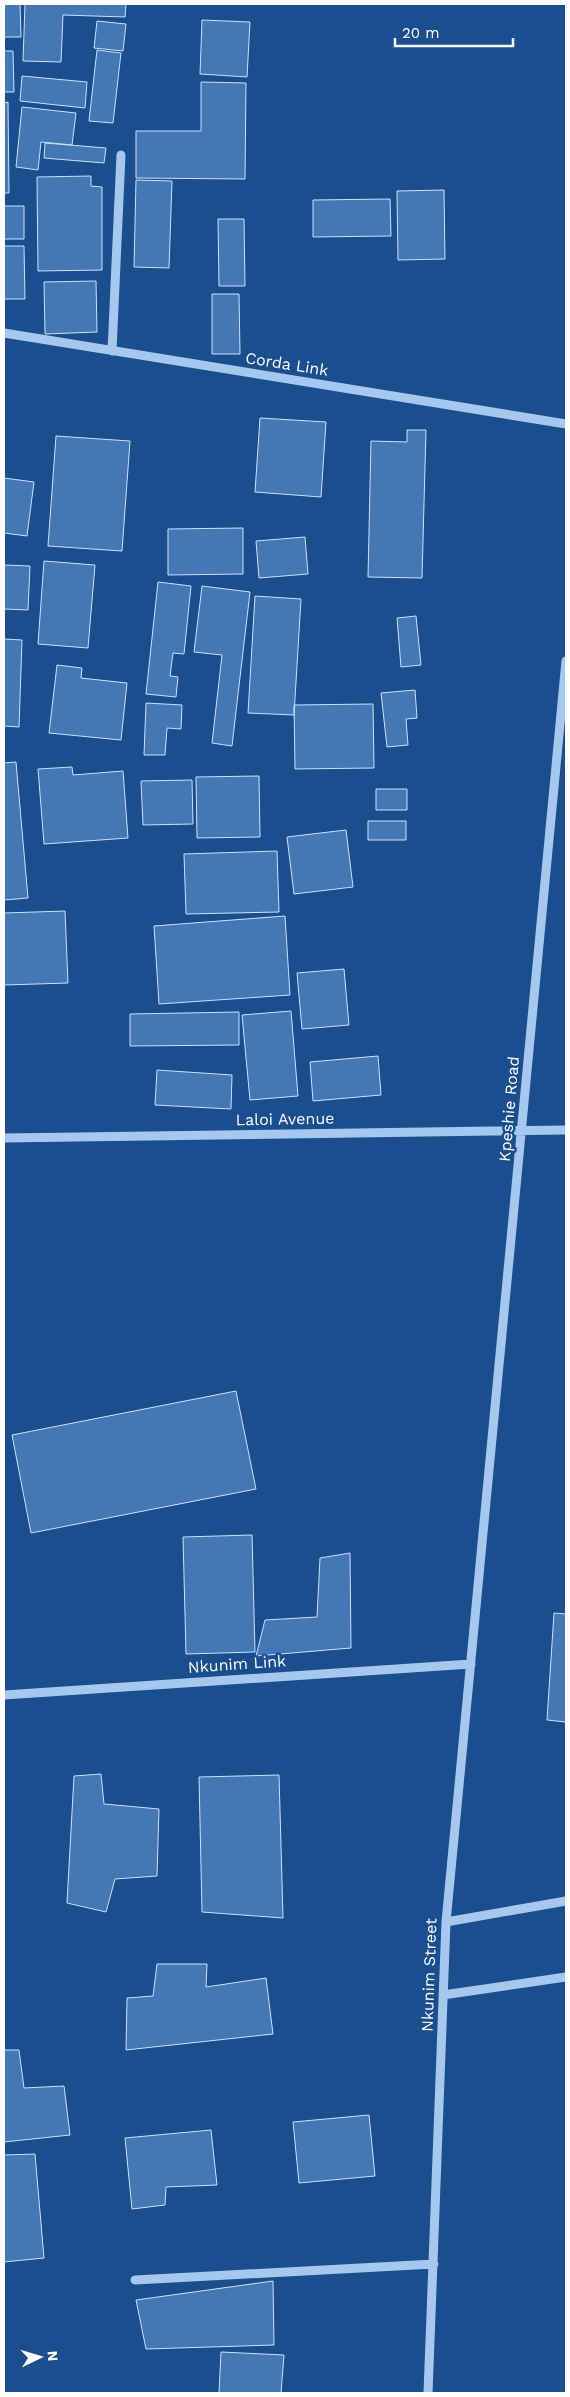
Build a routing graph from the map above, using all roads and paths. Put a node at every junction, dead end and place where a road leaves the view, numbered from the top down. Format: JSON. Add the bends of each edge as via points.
{"nodes":[{"id":1,"x":121,"y":155,"type":"dead end"},
{"id":2,"x":4,"y":333,"type":"edge"},
{"id":3,"x":112,"y":351,"type":"junction"},
{"id":4,"x":566,"y":424,"type":"edge"},
{"id":5,"x":566,"y":661,"type":"edge"},
{"id":6,"x":564,"y":721,"type":"edge"},
{"id":7,"x":566,"y":1130,"type":"edge"},
{"id":8,"x":522,"y":1131,"type":"junction"},
{"id":9,"x":4,"y":1138,"type":"edge"},
{"id":10,"x":482,"y":1560,"type":"joint"},
{"id":11,"x":471,"y":1664,"type":"junction"},
{"id":12,"x":4,"y":1695,"type":"edge"},
{"id":13,"x":566,"y":1901,"type":"edge"},
{"id":14,"x":446,"y":1922,"type":"junction"},
{"id":15,"x":566,"y":1977,"type":"edge"},
{"id":16,"x":443,"y":1995,"type":"junction"},
{"id":17,"x":434,"y":2264,"type":"junction"},
{"id":18,"x":135,"y":2280,"type":"dead end"},
{"id":19,"x":428,"y":2393,"type":"edge"}],
"edges":[{"from":1,"to":3,"type":"street"},
{"from":2,"to":3,"type":"street","name":"Corda Link"},
{"from":3,"to":4,"type":"street","name":"Corda Link"},
{"from":5,"to":6,"type":"street","name":"Kpeshie Road"},
{"from":6,"to":8,"type":"street","name":"Kpeshie Road"},
{"from":7,"to":8,"type":"street","name":"Laloi Avenue"},
{"from":8,"to":9,"type":"street","name":"Laloi Avenue"},
{"from":8,"to":10,"type":"street","name":"Kpeshie Road"},
{"from":10,"to":11,"type":"street","name":"Nkunim Street"},
{"from":11,"to":12,"type":"street","name":"Nkunim Link"},
{"from":11,"to":14,"type":"street","name":"Nkunim Street"},
{"from":13,"to":14,"type":"street"},
{"from":14,"to":16,"type":"street","name":"Nkunim Street"},
{"from":15,"to":16,"type":"street"},
{"from":16,"to":17,"type":"street","name":"Nkunim Street"},
{"from":17,"to":18,"type":"street"},
{"from":17,"to":19,"type":"street","name":"Nkunim Street"}]}
